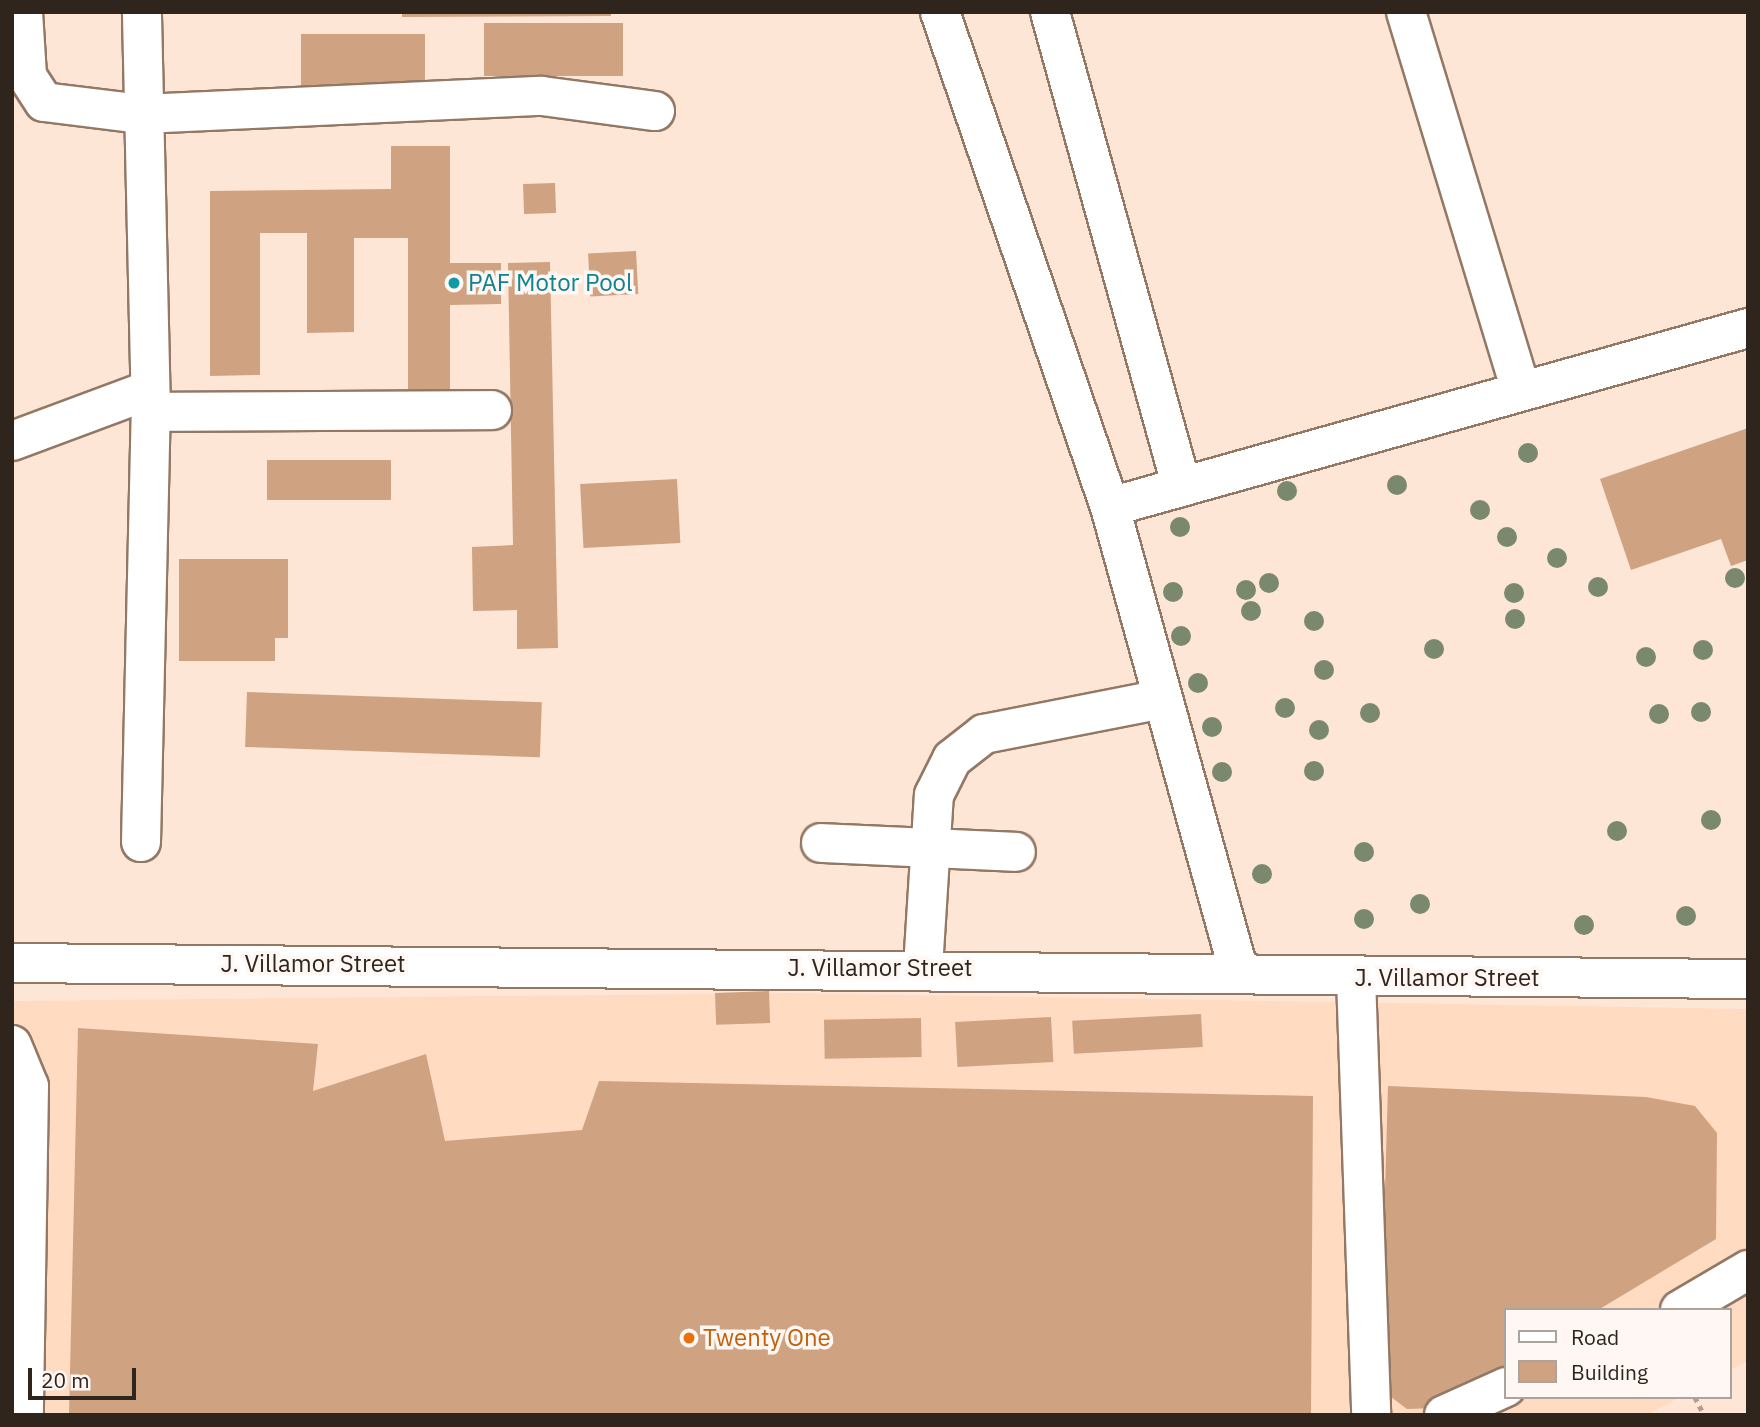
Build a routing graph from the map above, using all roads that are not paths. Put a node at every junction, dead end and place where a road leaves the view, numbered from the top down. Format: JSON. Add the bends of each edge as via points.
{"nodes":[{"id":1,"x":23,"y":12,"type":"edge"},
{"id":2,"x":142,"y":12,"type":"edge"},
{"id":3,"x":940,"y":12,"type":"edge"},
{"id":4,"x":1050,"y":12,"type":"edge"},
{"id":5,"x":1406,"y":12,"type":"edge"},
{"id":6,"x":655,"y":111,"type":"dead end"},
{"id":7,"x":142,"y":114,"type":"junction"},
{"id":8,"x":1748,"y":328,"type":"edge"},
{"id":9,"x":1521,"y":390,"type":"junction"},
{"id":10,"x":150,"y":401,"type":"junction"},
{"id":11,"x":492,"y":410,"type":"dead end"},
{"id":12,"x":12,"y":441,"type":"edge"},
{"id":13,"x":1182,"y":487,"type":"junction"},
{"id":14,"x":1110,"y":508,"type":"junction"},
{"id":15,"x":1162,"y":699,"type":"junction"},
{"id":16,"x":141,"y":842,"type":"dead end"},
{"id":17,"x":821,"y":844,"type":"dead end"},
{"id":18,"x":930,"y":845,"type":"junction"},
{"id":19,"x":1016,"y":852,"type":"dead end"},
{"id":20,"x":12,"y":963,"type":"edge"},
{"id":21,"x":923,"y":968,"type":"junction"},
{"id":22,"x":1238,"y":970,"type":"junction"},
{"id":23,"x":1356,"y":978,"type":"junction"},
{"id":24,"x":1748,"y":979,"type":"edge"},
{"id":25,"x":12,"y":1045,"type":"edge"},
{"id":26,"x":1748,"y":1270,"type":"edge"},
{"id":27,"x":1683,"y":1308,"type":"edge"},
{"id":28,"x":1504,"y":1388,"type":"edge"},
{"id":29,"x":24,"y":1415,"type":"edge"},
{"id":30,"x":1371,"y":1415,"type":"edge"},
{"id":31,"x":1444,"y":1415,"type":"edge"}],
"edges":[{"from":1,"to":7,"type":"street","via":[[27,76],[44,102]]},
{"from":2,"to":7,"type":"street"},
{"from":3,"to":14,"type":"street"},
{"from":4,"to":13,"type":"street"},
{"from":5,"to":9,"type":"street"},
{"from":6,"to":7,"type":"street","via":[[542,96]]},
{"from":7,"to":10,"type":"street"},
{"from":8,"to":9,"type":"street"},
{"from":9,"to":13,"type":"street"},
{"from":10,"to":11,"type":"street"},
{"from":10,"to":12,"type":"street"},
{"from":10,"to":16,"type":"street"},
{"from":13,"to":14,"type":"street"},
{"from":14,"to":15,"type":"street"},
{"from":15,"to":18,"type":"street","via":[[984,734],[952,759],[934,795]]},
{"from":15,"to":22,"type":"street"},
{"from":17,"to":18,"type":"street"},
{"from":18,"to":19,"type":"street"},
{"from":18,"to":21,"type":"street"},
{"from":20,"to":21,"type":"street","name":"J. Villamor Street"},
{"from":21,"to":22,"type":"street","name":"J. Villamor Street"},
{"from":22,"to":23,"type":"street","name":"J. Villamor Street"},
{"from":23,"to":24,"type":"street","name":"J. Villamor Street"},
{"from":23,"to":30,"type":"street"},
{"from":25,"to":29,"type":"street","via":[[29,1086]]},
{"from":26,"to":27,"type":"street"},
{"from":28,"to":31,"type":"street"}]}
